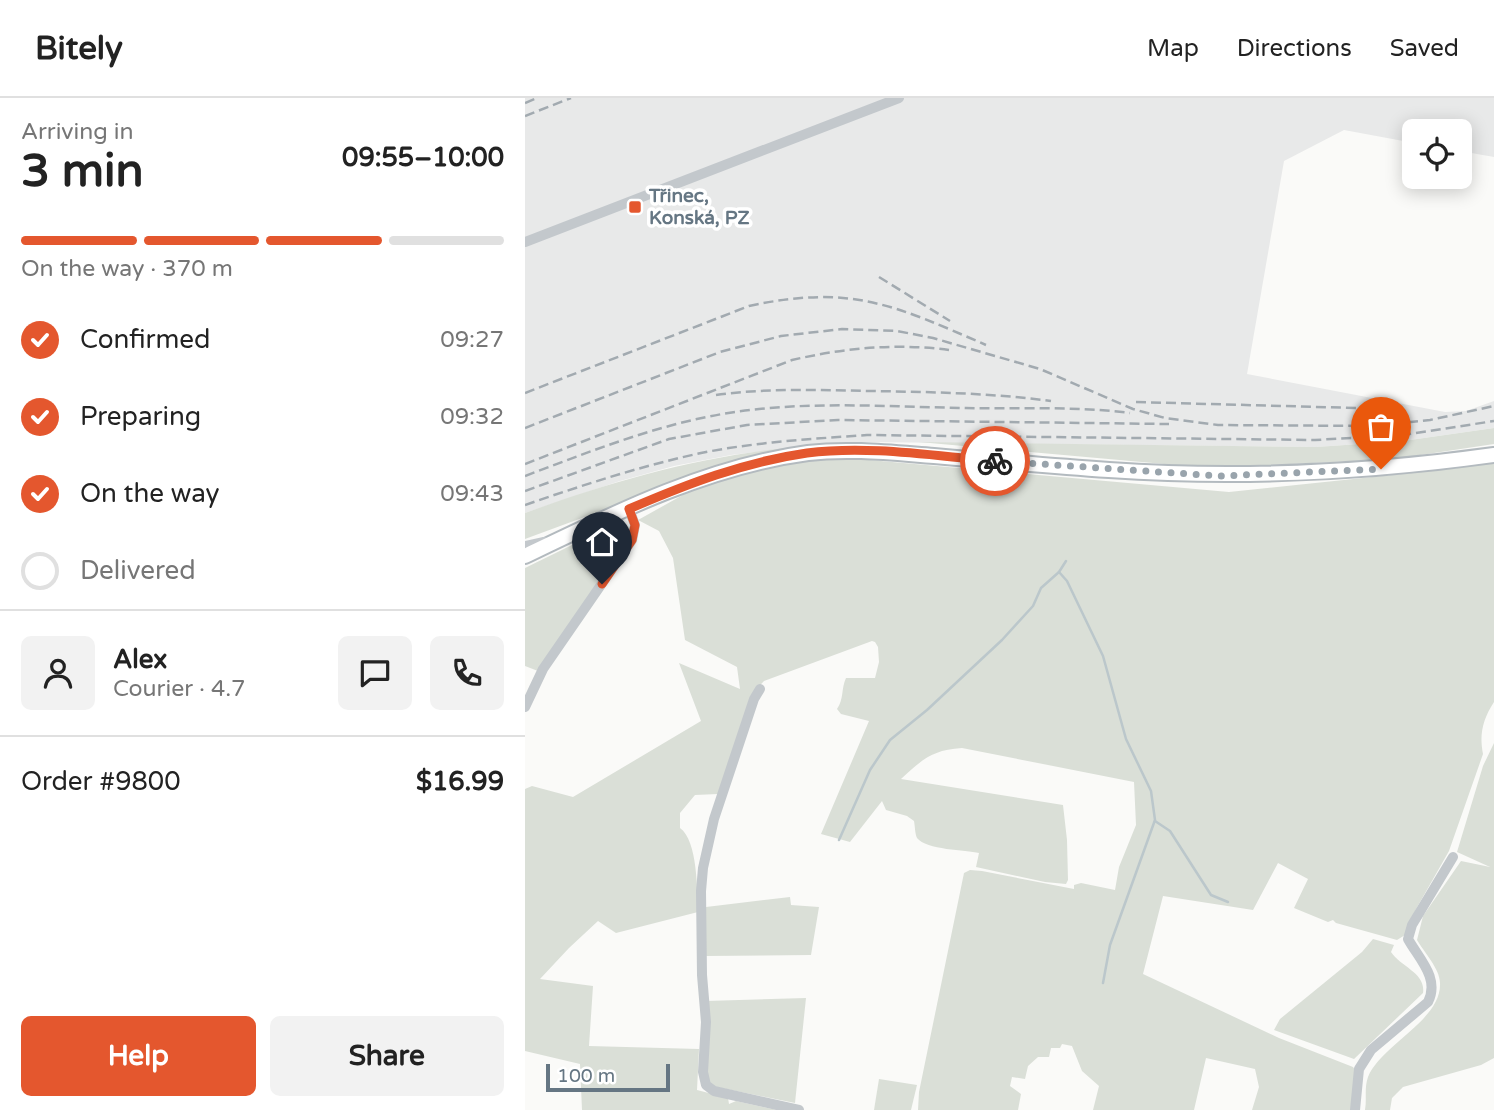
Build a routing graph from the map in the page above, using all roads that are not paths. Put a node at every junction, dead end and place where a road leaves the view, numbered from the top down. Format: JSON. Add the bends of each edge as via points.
{"nodes":[{"id":1,"x":899,"y":98,"type":"edge"},
{"id":2,"x":525,"y":242,"type":"edge"},
{"id":3,"x":1494,"y":455,"type":"edge"},
{"id":4,"x":629,"y":509,"type":"junction"},
{"id":5,"x":565,"y":537,"type":"junction"},
{"id":6,"x":525,"y":546,"type":"edge"},
{"id":7,"x":525,"y":555,"type":"edge"},
{"id":8,"x":760,"y":689,"type":"dead end"},
{"id":9,"x":525,"y":707,"type":"edge"},
{"id":10,"x":1453,"y":858,"type":"dead end"},
{"id":11,"x":799,"y":1110,"type":"edge"},
{"id":12,"x":1355,"y":1110,"type":"edge"}],
"edges":[{"from":1,"to":2,"type":"street"},
{"from":3,"to":4,"type":"main road","via":[[1392,468],[1220,476],[867,451],[810,453],[721,472]]},
{"from":4,"to":5,"type":"main road"},
{"from":4,"to":9,"type":"street","via":[[635,525],[632,540],[543,669]]},
{"from":5,"to":6,"type":"street"},
{"from":5,"to":7,"type":"main road"},
{"from":8,"to":11,"type":"street","via":[[714,819],[703,867],[703,1072],[706,1085],[714,1091]]},
{"from":10,"to":12,"type":"street","via":[[1408,939],[1429,974],[1431,996],[1366,1057],[1359,1069]]}]}
